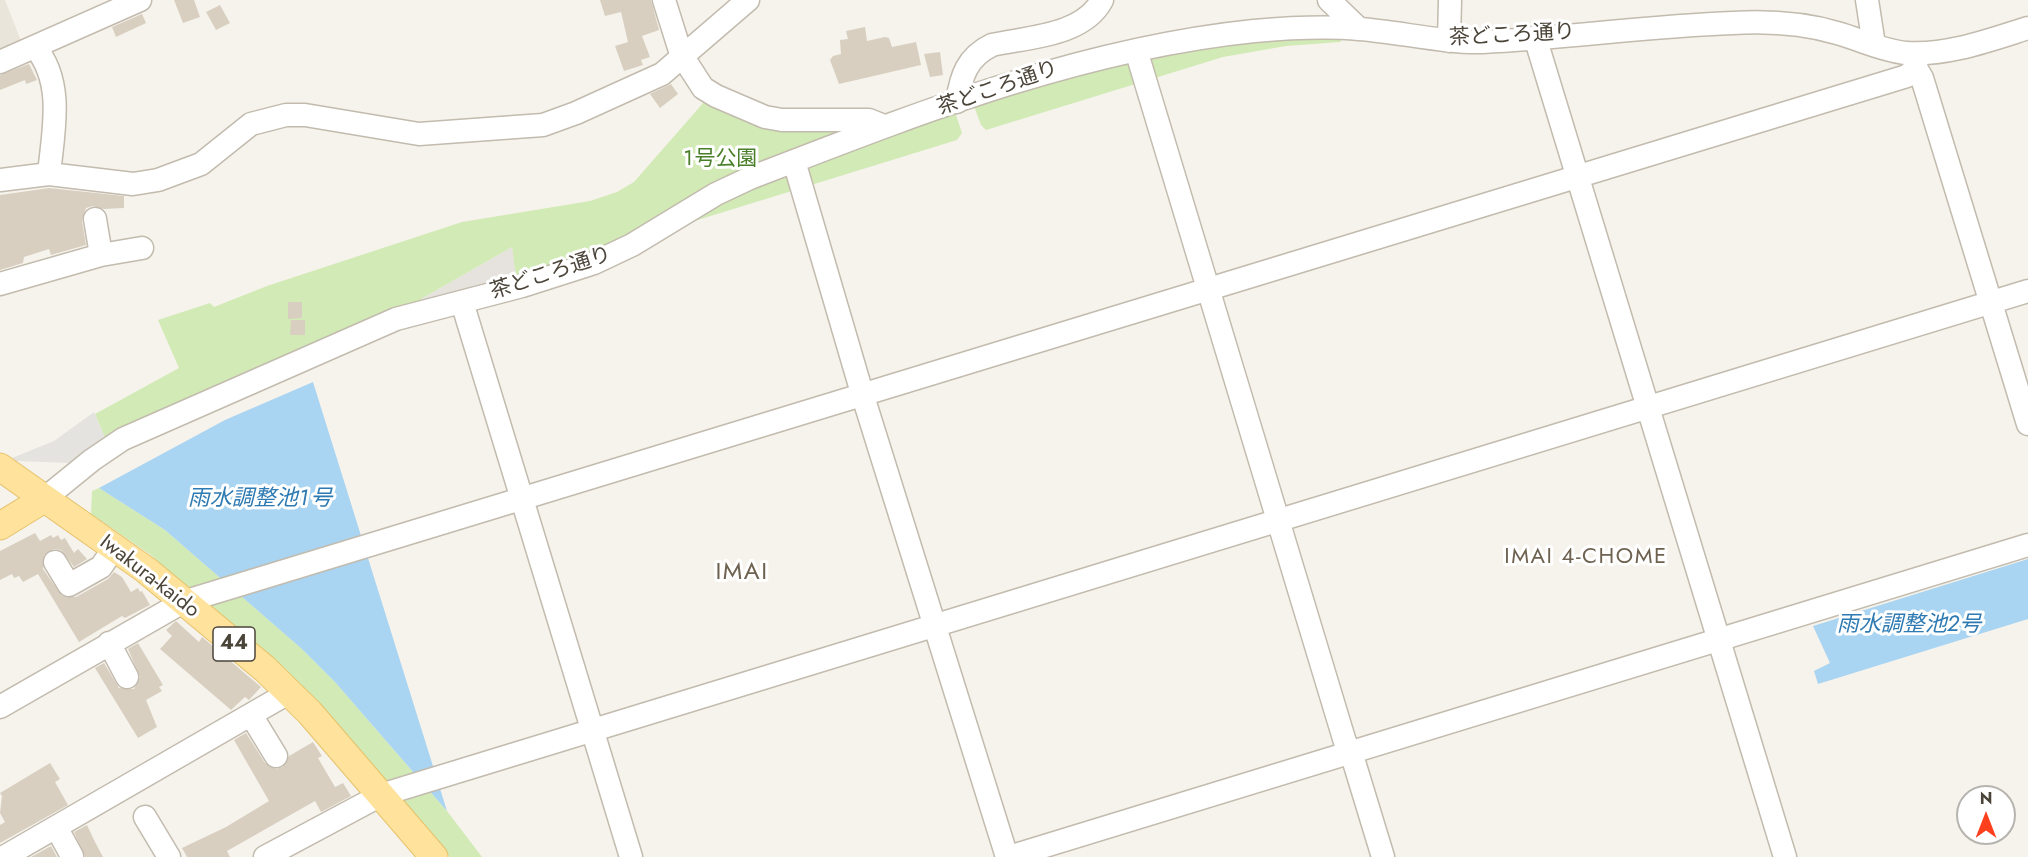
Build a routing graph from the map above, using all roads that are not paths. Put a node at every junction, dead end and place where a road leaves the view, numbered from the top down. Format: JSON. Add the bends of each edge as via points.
{"nodes":[{"id":1,"x":664,"y":0,"type":"edge"},
{"id":2,"x":748,"y":0,"type":"edge"},
{"id":3,"x":1102,"y":0,"type":"edge"},
{"id":4,"x":1329,"y":0,"type":"edge"},
{"id":5,"x":1450,"y":0,"type":"edge"},
{"id":6,"x":1867,"y":0,"type":"edge"},
{"id":7,"x":131,"y":1,"type":"edge"},
{"id":8,"x":2028,"y":28,"type":"edge"},
{"id":9,"x":1359,"y":29,"type":"junction"},
{"id":10,"x":1535,"y":37,"type":"junction"},
{"id":11,"x":1449,"y":41,"type":"junction"},
{"id":12,"x":1874,"y":45,"type":"junction"},
{"id":13,"x":35,"y":47,"type":"junction"},
{"id":14,"x":1136,"y":50,"type":"junction"},
{"id":15,"x":683,"y":57,"type":"junction"},
{"id":16,"x":1916,"y":61,"type":"junction"},
{"id":17,"x":0,"y":62,"type":"edge"},
{"id":18,"x":957,"y":102,"type":"junction"},
{"id":19,"x":886,"y":127,"type":"junction"},
{"id":20,"x":794,"y":161,"type":"junction"},
{"id":21,"x":49,"y":174,"type":"junction"},
{"id":22,"x":1576,"y":175,"type":"junction"},
{"id":23,"x":0,"y":180,"type":"edge"},
{"id":24,"x":95,"y":219,"type":"dead end"},
{"id":25,"x":142,"y":248,"type":"dead end"},
{"id":26,"x":101,"y":255,"type":"junction"},
{"id":27,"x":0,"y":284,"type":"edge"},
{"id":28,"x":1206,"y":289,"type":"junction"},
{"id":29,"x":2028,"y":291,"type":"edge"},
{"id":30,"x":462,"y":302,"type":"junction"},
{"id":31,"x":1990,"y":302,"type":"junction"},
{"id":32,"x":862,"y":393,"type":"junction"},
{"id":33,"x":1647,"y":407,"type":"junction"},
{"id":34,"x":2028,"y":424,"type":"edge"},
{"id":35,"x":0,"y":467,"type":"edge"},
{"id":36,"x":44,"y":499,"type":"junction"},
{"id":37,"x":521,"y":500,"type":"junction"},
{"id":38,"x":1278,"y":520,"type":"junction"},
{"id":39,"x":0,"y":526,"type":"edge"},
{"id":40,"x":2028,"y":545,"type":"edge"},
{"id":41,"x":114,"y":548,"type":"junction"},
{"id":42,"x":55,"y":562,"type":"dead end"},
{"id":43,"x":183,"y":602,"type":"junction"},
{"id":44,"x":935,"y":626,"type":"junction"},
{"id":45,"x":1718,"y":640,"type":"junction"},
{"id":46,"x":109,"y":643,"type":"junction"},
{"id":47,"x":127,"y":677,"type":"dead end"},
{"id":48,"x":290,"y":692,"type":"junction"},
{"id":49,"x":0,"y":707,"type":"edge"},
{"id":50,"x":251,"y":715,"type":"junction"},
{"id":51,"x":592,"y":731,"type":"junction"},
{"id":52,"x":1351,"y":752,"type":"junction"},
{"id":53,"x":276,"y":756,"type":"dead end"},
{"id":54,"x":381,"y":795,"type":"junction"},
{"id":55,"x":145,"y":817,"type":"dead end"},
{"id":56,"x":56,"y":827,"type":"junction"},
{"id":57,"x":10,"y":855,"type":"edge"},
{"id":58,"x":72,"y":856,"type":"edge"},
{"id":59,"x":169,"y":857,"type":"edge"},
{"id":60,"x":265,"y":857,"type":"edge"},
{"id":61,"x":434,"y":857,"type":"edge"},
{"id":62,"x":630,"y":857,"type":"edge"},
{"id":63,"x":1008,"y":857,"type":"edge"},
{"id":64,"x":1383,"y":857,"type":"edge"},
{"id":65,"x":1785,"y":857,"type":"edge"}],
"edges":[{"from":1,"to":15,"type":"street"},
{"from":2,"to":15,"type":"street"},
{"from":3,"to":18,"type":"street","via":[[1088,18],[1068,28],[982,50],[961,77]]},
{"from":4,"to":9,"type":"street"},
{"from":5,"to":11,"type":"street"},
{"from":6,"to":12,"type":"street"},
{"from":7,"to":13,"type":"street"},
{"from":8,"to":16,"type":"street","name":"茶どころ通り"},
{"from":9,"to":11,"type":"street","name":"茶どころ通り"},
{"from":9,"to":14,"type":"street","name":"茶どころ通り","via":[[1253,32]]},
{"from":10,"to":11,"type":"street","name":"茶どころ通り"},
{"from":10,"to":12,"type":"street","name":"茶どころ通り","via":[[1758,22],[1816,27]]},
{"from":10,"to":22,"type":"street"},
{"from":12,"to":16,"type":"street","name":"茶どころ通り"},
{"from":13,"to":17,"type":"street"},
{"from":13,"to":21,"type":"street","via":[[50,75],[56,106]]},
{"from":14,"to":18,"type":"street","name":"茶どころ通り","via":[[1021,79]]},
{"from":14,"to":28,"type":"street"},
{"from":15,"to":19,"type":"street","via":[[703,88],[765,117],[869,120]]},
{"from":15,"to":21,"type":"street","via":[[651,80],[543,125],[419,134],[286,115],[251,124],[201,164],[158,180],[132,184]]},
{"from":16,"to":22,"type":"street","via":[[1907,76]]},
{"from":16,"to":31,"type":"street"},
{"from":18,"to":19,"type":"street","name":"茶どころ通り"},
{"from":19,"to":20,"type":"street","name":"茶どころ通り"},
{"from":20,"to":30,"type":"street","name":"茶どころ通り","via":[[729,188],[617,253],[570,272]]},
{"from":20,"to":32,"type":"street"},
{"from":21,"to":23,"type":"street"},
{"from":22,"to":28,"type":"street"},
{"from":22,"to":33,"type":"street"},
{"from":24,"to":26,"type":"street"},
{"from":25,"to":26,"type":"street"},
{"from":26,"to":27,"type":"street"},
{"from":28,"to":32,"type":"street"},
{"from":28,"to":38,"type":"street"},
{"from":29,"to":31,"type":"street"},
{"from":30,"to":36,"type":"street","name":"茶どころ通り","via":[[378,326],[134,434],[97,456]]},
{"from":30,"to":37,"type":"street"},
{"from":31,"to":33,"type":"street"},
{"from":31,"to":34,"type":"street"},
{"from":32,"to":37,"type":"street"},
{"from":32,"to":44,"type":"street"},
{"from":33,"to":38,"type":"street"},
{"from":33,"to":45,"type":"street"},
{"from":35,"to":36,"type":"main road","name":"Iwakura-kaido","number":"44"},
{"from":36,"to":39,"type":"main road"},
{"from":36,"to":41,"type":"main road","name":"Iwakura-kaido","number":"44"},
{"from":37,"to":43,"type":"street"},
{"from":37,"to":51,"type":"street"},
{"from":38,"to":44,"type":"street"},
{"from":38,"to":52,"type":"street"},
{"from":40,"to":45,"type":"street"},
{"from":41,"to":42,"type":"street","via":[[101,567],[69,585]]},
{"from":41,"to":43,"type":"main road","name":"Iwakura-kaido","number":"44"},
{"from":43,"to":46,"type":"street"},
{"from":43,"to":48,"type":"main road","name":"Iwakura-kaido","number":"44"},
{"from":44,"to":51,"type":"street"},
{"from":44,"to":63,"type":"street"},
{"from":45,"to":52,"type":"street"},
{"from":45,"to":65,"type":"street"},
{"from":46,"to":47,"type":"street"},
{"from":46,"to":49,"type":"street"},
{"from":48,"to":50,"type":"street"},
{"from":48,"to":54,"type":"main road","name":"Iwakura-kaido","number":"44"},
{"from":50,"to":53,"type":"street"},
{"from":50,"to":56,"type":"street"},
{"from":51,"to":54,"type":"street"},
{"from":51,"to":62,"type":"street"},
{"from":52,"to":63,"type":"street"},
{"from":52,"to":64,"type":"street"},
{"from":54,"to":60,"type":"street"},
{"from":54,"to":61,"type":"main road","name":"Iwakura-kaido","number":"44"},
{"from":55,"to":59,"type":"street"},
{"from":56,"to":57,"type":"street"},
{"from":56,"to":58,"type":"street"}]}
